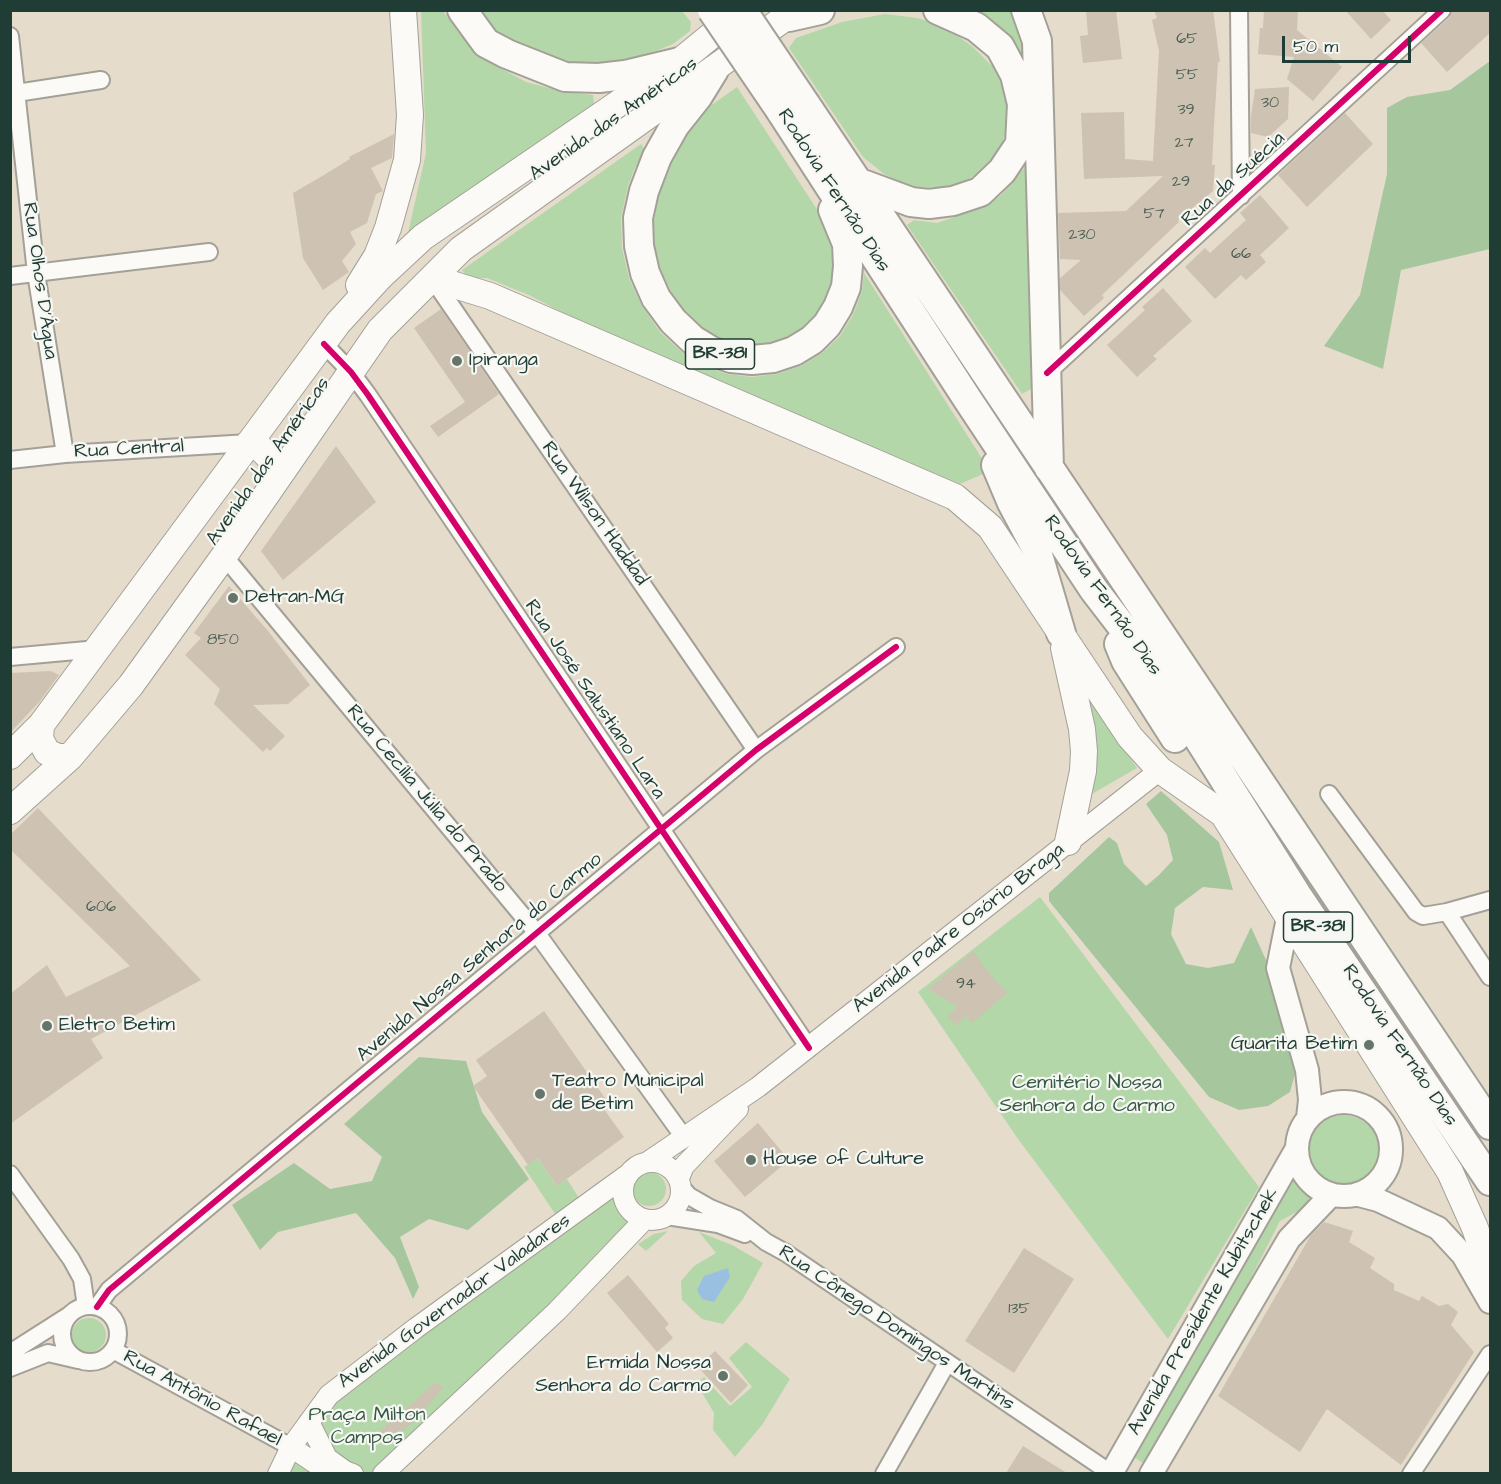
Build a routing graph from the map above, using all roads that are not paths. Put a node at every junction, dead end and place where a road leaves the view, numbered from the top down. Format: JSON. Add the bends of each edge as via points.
{"nodes":[{"id":1,"x":403,"y":10,"type":"edge"},
{"id":2,"x":462,"y":10,"type":"edge"},
{"id":3,"x":712,"y":10,"type":"edge"},
{"id":4,"x":742,"y":10,"type":"edge"},
{"id":5,"x":820,"y":10,"type":"edge"},
{"id":6,"x":938,"y":10,"type":"edge"},
{"id":7,"x":1026,"y":10,"type":"edge"},
{"id":8,"x":1239,"y":10,"type":"edge"},
{"id":9,"x":1442,"y":10,"type":"edge"},
{"id":10,"x":792,"y":14,"type":"edge"},
{"id":11,"x":10,"y":36,"type":"edge"},
{"id":12,"x":679,"y":62,"type":"junction"},
{"id":13,"x":714,"y":70,"type":"junction"},
{"id":14,"x":101,"y":80,"type":"dead end"},
{"id":15,"x":14,"y":93,"type":"edge"},
{"id":16,"x":792,"y":112,"type":"junction"},
{"id":17,"x":857,"y":182,"type":"junction"},
{"id":18,"x":1241,"y":196,"type":"junction"},
{"id":19,"x":209,"y":252,"type":"dead end"},
{"id":20,"x":36,"y":273,"type":"junction"},
{"id":21,"x":10,"y":276,"type":"edge"},
{"id":22,"x":432,"y":278,"type":"junction"},
{"id":23,"x":331,"y":333,"type":"junction"},
{"id":24,"x":351,"y":372,"type":"junction"},
{"id":25,"x":1047,"y":373,"type":"junction"},
{"id":26,"x":968,"y":400,"type":"junction"},
{"id":27,"x":249,"y":443,"type":"junction"},
{"id":28,"x":65,"y":454,"type":"junction"},
{"id":29,"x":10,"y":460,"type":"edge"},
{"id":30,"x":1049,"y":468,"type":"junction"},
{"id":31,"x":274,"y":483,"type":"junction"},
{"id":32,"x":224,"y":556,"type":"junction"},
{"id":33,"x":1094,"y":590,"type":"junction"},
{"id":34,"x":1061,"y":633,"type":"junction"},
{"id":35,"x":896,"y":646,"type":"dead end"},
{"id":36,"x":98,"y":649,"type":"junction"},
{"id":37,"x":10,"y":657,"type":"edge"},
{"id":38,"x":42,"y":725,"type":"junction"},
{"id":39,"x":756,"y":750,"type":"junction"},
{"id":40,"x":10,"y":756,"type":"edge"},
{"id":41,"x":70,"y":757,"type":"junction"},
{"id":42,"x":1160,"y":770,"type":"junction"},
{"id":43,"x":1329,"y":794,"type":"dead end"},
{"id":44,"x":10,"y":811,"type":"edge"},
{"id":45,"x":1222,"y":814,"type":"junction"},
{"id":46,"x":662,"y":829,"type":"junction"},
{"id":47,"x":1068,"y":842,"type":"junction"},
{"id":48,"x":1491,"y":900,"type":"edge"},
{"id":49,"x":1447,"y":912,"type":"junction"},
{"id":50,"x":1288,"y":918,"type":"junction"},
{"id":51,"x":536,"y":932,"type":"junction"},
{"id":52,"x":1491,"y":977,"type":"edge"},
{"id":53,"x":809,"y":1048,"type":"junction"},
{"id":54,"x":758,"y":1087,"type":"junction"},
{"id":55,"x":1308,"y":1119,"type":"junction"},
{"id":56,"x":1491,"y":1125,"type":"edge"},
{"id":57,"x":683,"y":1136,"type":"junction"},
{"id":58,"x":1296,"y":1150,"type":"junction"},
{"id":59,"x":649,"y":1161,"type":"junction"},
{"id":60,"x":10,"y":1174,"type":"edge"},
{"id":61,"x":627,"y":1175,"type":"junction"},
{"id":62,"x":1491,"y":1181,"type":"edge"},
{"id":63,"x":680,"y":1182,"type":"junction"},
{"id":64,"x":1331,"y":1195,"type":"junction"},
{"id":65,"x":1359,"y":1195,"type":"junction"},
{"id":66,"x":18,"y":1198,"type":"edge"},
{"id":67,"x":667,"y":1216,"type":"junction"},
{"id":68,"x":645,"y":1219,"type":"junction"},
{"id":69,"x":766,"y":1242,"type":"junction"},
{"id":70,"x":1491,"y":1270,"type":"edge"},
{"id":71,"x":1491,"y":1302,"type":"edge"},
{"id":72,"x":92,"y":1307,"type":"junction"},
{"id":73,"x":69,"y":1315,"type":"junction"},
{"id":74,"x":113,"y":1350,"type":"junction"},
{"id":75,"x":10,"y":1353,"type":"edge"},
{"id":76,"x":1491,"y":1354,"type":"edge"},
{"id":77,"x":79,"y":1360,"type":"junction"},
{"id":78,"x":947,"y":1363,"type":"junction"},
{"id":79,"x":10,"y":1368,"type":"edge"},
{"id":80,"x":309,"y":1422,"type":"junction"},
{"id":81,"x":291,"y":1447,"type":"junction"},
{"id":82,"x":278,"y":1473,"type":"edge"},
{"id":83,"x":331,"y":1473,"type":"edge"},
{"id":84,"x":353,"y":1473,"type":"edge"},
{"id":85,"x":383,"y":1473,"type":"edge"},
{"id":86,"x":884,"y":1473,"type":"edge"},
{"id":87,"x":1112,"y":1473,"type":"edge"},
{"id":88,"x":1151,"y":1473,"type":"edge"},
{"id":89,"x":1411,"y":1473,"type":"edge"}],
"edges":[{"from":1,"to":23,"type":"main road","via":[[410,115],[407,160],[377,256]]},
{"from":2,"to":12,"type":"highway","via":[[486,43],[565,77],[625,75]]},
{"from":3,"to":16,"type":"highway","name":"Rodovia Fernão Dias","number":"BR-381","bridge":true},
{"from":4,"to":12,"type":"main road","name":"Avenida das Américas"},
{"from":4,"to":16,"type":"highway","name":"Rodovia Fernão Dias","number":"BR-381","bridge":true},
{"from":5,"to":10,"type":"highway"},
{"from":6,"to":17,"type":"highway","via":[[976,27],[1000,47],[1015,75],[1022,104],[1020,144],[1002,171],[980,192],[953,201],[910,202]]},
{"from":7,"to":25,"type":"highway","via":[[1037,41]]},
{"from":8,"to":18,"type":"street"},
{"from":9,"to":18,"type":"street","name":"Rua da Suécia"},
{"from":10,"to":13,"type":"main road","name":"Avenida das Américas"},
{"from":11,"to":15,"type":"street","name":"Rua Olhos D'Água"},
{"from":12,"to":23,"type":"main road","name":"Avenida das Américas","via":[[423,237],[380,277]]},
{"from":13,"to":16,"type":"highway","number":"BR-381","via":[[657,157],[638,218],[639,246],[656,298],[673,321],[693,340],[731,358],[773,358],[812,340],[827,325],[846,287],[847,244]]},
{"from":13,"to":22,"type":"main road","name":"Avenida das Américas","via":[[461,249]]},
{"from":14,"to":15,"type":"street"},
{"from":15,"to":20,"type":"street","name":"Rua Olhos D'Água"},
{"from":16,"to":17,"type":"highway","name":"Rodovia Fernão Dias","number":"BR-381"},
{"from":16,"to":26,"type":"highway","name":"Rodovia Fernão Dias","number":"BR-381"},
{"from":17,"to":30,"type":"highway","name":"Rodovia Fernão Dias","number":"BR-381"},
{"from":18,"to":25,"type":"street","name":"Rua da Suécia"},
{"from":19,"to":20,"type":"street"},
{"from":20,"to":21,"type":"street"},
{"from":20,"to":28,"type":"street","name":"Rua Olhos D'Água"},
{"from":22,"to":24,"type":"main road","name":"Avenida das Américas","via":[[380,330]]},
{"from":22,"to":34,"type":"main road","via":[[490,296],[955,496],[990,527]]},
{"from":22,"to":39,"type":"street","name":"Rua Wilson Haddad"},
{"from":23,"to":24,"type":"street","name":"Rua José Salustiano Lara"},
{"from":23,"to":27,"type":"main road","name":"Avenida das Américas"},
{"from":24,"to":31,"type":"main road","name":"Avenida das Américas"},
{"from":24,"to":46,"type":"street","name":"Rua José Salustiano Lara"},
{"from":25,"to":30,"type":"highway"},
{"from":26,"to":33,"type":"highway","name":"Rodovia Fernão Dias","number":"BR-381"},
{"from":26,"to":34,"type":"highway","via":[[1012,503],[1036,548]]},
{"from":27,"to":28,"type":"street","name":"Rua Central"},
{"from":27,"to":31,"type":"main road","via":[[270,458],[275,468]]},
{"from":27,"to":36,"type":"main road","name":"Avenida das Américas"},
{"from":28,"to":29,"type":"street","name":"Rua Central"},
{"from":30,"to":56,"type":"highway","name":"Rodovia Fernão Dias","number":"BR-381"},
{"from":31,"to":32,"type":"main road","name":"Avenida das Américas"},
{"from":32,"to":41,"type":"main road","name":"Avenida das Américas","via":[[131,685]]},
{"from":32,"to":51,"type":"street","name":"Rua Cecília Júlia do Prado"},
{"from":33,"to":45,"type":"highway","via":[[1126,661]]},
{"from":33,"to":62,"type":"highway","name":"Rodovia Fernão Dias","number":"BR-381","via":[[1154,668],[1297,895]]},
{"from":34,"to":42,"type":"main road","via":[[1130,737]]},
{"from":34,"to":47,"type":"main road","via":[[1084,751]]},
{"from":35,"to":39,"type":"street","name":"Avenida Nossa Senhora do Carmo"},
{"from":36,"to":37,"type":"street"},
{"from":36,"to":38,"type":"main road","name":"Avenida das Américas"},
{"from":38,"to":40,"type":"main road","name":"Avenida das Américas"},
{"from":38,"to":41,"type":"main road","via":[[40,739],[47,752]]},
{"from":39,"to":46,"type":"street","name":"Avenida Nossa Senhora do Carmo"},
{"from":41,"to":44,"type":"main road","name":"Avenida das Américas"},
{"from":42,"to":45,"type":"main road"},
{"from":42,"to":47,"type":"street","name":"Avenida Padre Osório Braga"},
{"from":43,"to":49,"type":"street","via":[[1416,912],[1423,916]]},
{"from":45,"to":50,"type":"main road"},
{"from":46,"to":51,"type":"street","name":"Avenida Nossa Senhora do Carmo"},
{"from":46,"to":53,"type":"street","name":"Rua José Salustiano Lara"},
{"from":47,"to":53,"type":"street","name":"Avenida Padre Osório Braga"},
{"from":48,"to":49,"type":"street"},
{"from":49,"to":52,"type":"street"},
{"from":50,"to":55,"type":"main road","via":[[1278,968],[1307,1070]]},
{"from":50,"to":70,"type":"main road","via":[[1450,1172]]},
{"from":51,"to":57,"type":"street","name":"Rua Cecília Júlia do Prado"},
{"from":51,"to":72,"type":"street","name":"Avenida Nossa Senhora do Carmo"},
{"from":53,"to":54,"type":"street","name":"Avenida Padre Osório Braga"},
{"from":54,"to":57,"type":"street","name":"Avenida Padre Osório Braga"},
{"from":54,"to":63,"type":"street","name":"Avenida Padre Osório Braga","via":[[684,1166]]},
{"from":55,"to":58,"type":"main road"},
{"from":55,"to":65,"type":"main road","via":[[1320,1108],[1351,1102],[1366,1107],[1388,1130],[1390,1161],[1384,1176]]},
{"from":57,"to":59,"type":"street","name":"Avenida Padre Osório Braga"},
{"from":58,"to":64,"type":"main road","via":[[1306,1178]]},
{"from":58,"to":87,"type":"main road","name":"Avenida Presidente Kubitschek"},
{"from":59,"to":61,"type":"street"},
{"from":59,"to":63,"type":"street","via":[[664,1164]]},
{"from":60,"to":66,"type":"street"},
{"from":61,"to":68,"type":"street","via":[[624,1198],[631,1211]]},
{"from":61,"to":80,"type":"street","name":"Avenida Governador Valadares","via":[[337,1388]]},
{"from":63,"to":67,"type":"street","via":[[678,1203]]},
{"from":63,"to":69,"type":"street","name":"Rua Cônego Domingos Martins","via":[[689,1196],[737,1219]]},
{"from":64,"to":65,"type":"main road"},
{"from":64,"to":88,"type":"main road","name":"Avenida Presidente Kubitschek","via":[[1289,1239]]},
{"from":65,"to":71,"type":"main road","via":[[1438,1228],[1463,1255]]},
{"from":66,"to":72,"type":"street","via":[[71,1259]]},
{"from":67,"to":68,"type":"street"},
{"from":67,"to":69,"type":"street","via":[[718,1224]]},
{"from":68,"to":85,"type":"street","via":[[557,1311]]},
{"from":69,"to":78,"type":"street","name":"Rua Cônego Domingos Martins"},
{"from":72,"to":73,"type":"street","via":[[77,1309]]},
{"from":72,"to":74,"type":"street","via":[[108,1313],[116,1325]]},
{"from":73,"to":75,"type":"street"},
{"from":73,"to":77,"type":"street","via":[[62,1340],[65,1349]]},
{"from":74,"to":77,"type":"street","via":[[96,1362]]},
{"from":74,"to":81,"type":"street","name":"Rua Antônio Rafael"},
{"from":76,"to":89,"type":"street"},
{"from":77,"to":79,"type":"street","via":[[48,1353]]},
{"from":78,"to":86,"type":"street"},
{"from":78,"to":87,"type":"street","name":"Rua Cônego Domingos Martins"},
{"from":80,"to":81,"type":"street","name":"Avenida Governador Valadares"},
{"from":80,"to":84,"type":"street","via":[[327,1458]]},
{"from":81,"to":82,"type":"street","name":"Avenida Governador Valadares"},
{"from":81,"to":83,"type":"street"}]}
